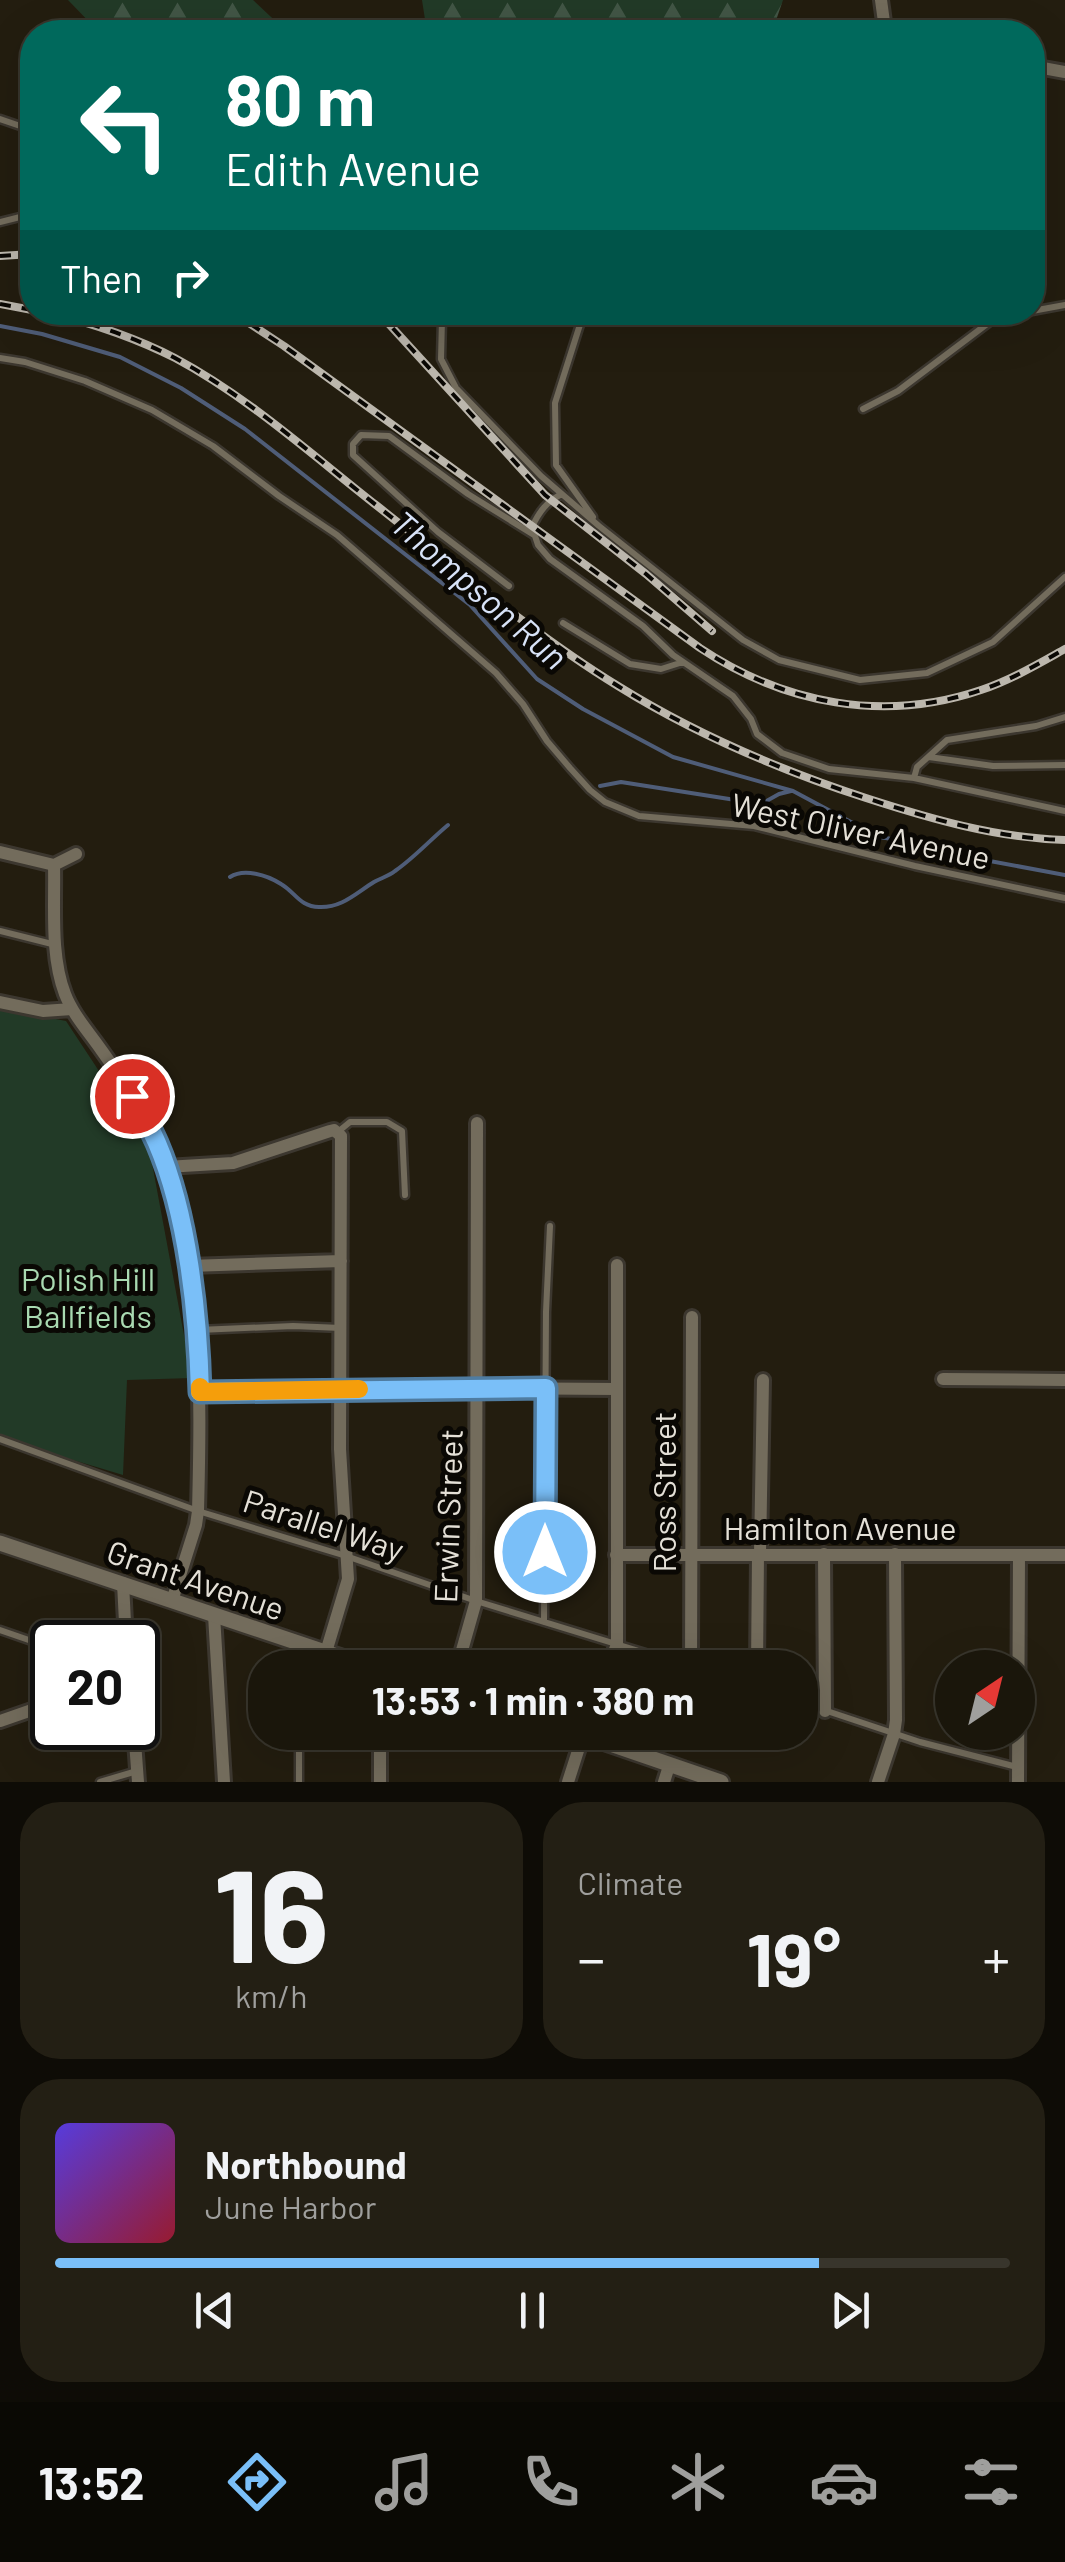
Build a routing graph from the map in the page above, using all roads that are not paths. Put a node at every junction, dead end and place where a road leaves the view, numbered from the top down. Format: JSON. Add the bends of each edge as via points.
{"nodes":[{"id":1,"x":443,"y":325,"type":"edge"},
{"id":2,"x":580,"y":325,"type":"edge"},
{"id":3,"x":986,"y":325,"type":"edge"},
{"id":4,"x":0,"y":358,"type":"edge"},
{"id":5,"x":862,"y":410,"type":"dead end"},
{"id":6,"x":562,"y":494,"type":"junction"},
{"id":7,"x":599,"y":526,"type":"junction"},
{"id":8,"x":535,"y":536,"type":"junction"},
{"id":9,"x":1065,"y":577,"type":"edge"},
{"id":10,"x":1065,"y":584,"type":"edge"},
{"id":11,"x":509,"y":586,"type":"dead end"},
{"id":12,"x":1053,"y":588,"type":"junction"},
{"id":13,"x":563,"y":623,"type":"dead end"},
{"id":14,"x":684,"y":662,"type":"junction"},
{"id":15,"x":1065,"y":718,"type":"edge"},
{"id":16,"x":929,"y":757,"type":"junction"},
{"id":17,"x":1065,"y":765,"type":"edge"},
{"id":18,"x":914,"y":778,"type":"junction"},
{"id":19,"x":1065,"y":811,"type":"edge"},
{"id":20,"x":0,"y":852,"type":"edge"},
{"id":21,"x":76,"y":854,"type":"dead end"},
{"id":22,"x":54,"y":865,"type":"junction"},
{"id":23,"x":1065,"y":898,"type":"edge"},
{"id":24,"x":0,"y":931,"type":"edge"},
{"id":25,"x":56,"y":945,"type":"junction"},
{"id":26,"x":0,"y":1002,"type":"edge"},
{"id":27,"x":72,"y":1010,"type":"junction"},
{"id":28,"x":478,"y":1123,"type":"dead end"},
{"id":29,"x":338,"y":1132,"type":"junction"},
{"id":30,"x":166,"y":1167,"type":"junction"},
{"id":31,"x":406,"y":1195,"type":"dead end"},
{"id":32,"x":550,"y":1226,"type":"dead end"},
{"id":33,"x":341,"y":1262,"type":"junction"},
{"id":34,"x":188,"y":1266,"type":"junction"},
{"id":35,"x":617,"y":1266,"type":"dead end"},
{"id":36,"x":692,"y":1317,"type":"dead end"},
{"id":37,"x":342,"y":1328,"type":"junction"},
{"id":38,"x":198,"y":1330,"type":"junction"},
{"id":39,"x":943,"y":1379,"type":"dead end"},
{"id":40,"x":764,"y":1380,"type":"dead end"},
{"id":41,"x":1065,"y":1380,"type":"edge"},
{"id":42,"x":477,"y":1388,"type":"junction"},
{"id":43,"x":546,"y":1388,"type":"junction"},
{"id":44,"x":616,"y":1389,"type":"junction"},
{"id":45,"x":340,"y":1390,"type":"junction"},
{"id":46,"x":200,"y":1392,"type":"junction"},
{"id":47,"x":0,"y":1439,"type":"edge"},
{"id":48,"x":198,"y":1511,"type":"junction"},
{"id":49,"x":0,"y":1543,"type":"edge"},
{"id":50,"x":616,"y":1554,"type":"junction"},
{"id":51,"x":690,"y":1554,"type":"junction"},
{"id":52,"x":759,"y":1554,"type":"junction"},
{"id":53,"x":824,"y":1554,"type":"junction"},
{"id":54,"x":895,"y":1554,"type":"junction"},
{"id":55,"x":1020,"y":1554,"type":"junction"},
{"id":56,"x":1065,"y":1555,"type":"edge"},
{"id":57,"x":346,"y":1556,"type":"junction"},
{"id":58,"x":123,"y":1583,"type":"junction"},
{"id":59,"x":172,"y":1601,"type":"junction"},
{"id":60,"x":476,"y":1601,"type":"junction"},
{"id":61,"x":214,"y":1615,"type":"junction"},
{"id":62,"x":125,"y":1620,"type":"edge"},
{"id":63,"x":544,"y":1622,"type":"junction"},
{"id":64,"x":0,"y":1630,"type":"edge"},
{"id":65,"x":30,"y":1640,"type":"edge"},
{"id":66,"x":298,"y":1642,"type":"junction"},
{"id":67,"x":616,"y":1644,"type":"junction"},
{"id":68,"x":298,"y":1650,"type":"edge"},
{"id":69,"x":320,"y":1650,"type":"edge"},
{"id":70,"x":327,"y":1650,"type":"edge"},
{"id":71,"x":462,"y":1650,"type":"edge"},
{"id":72,"x":614,"y":1650,"type":"edge"},
{"id":73,"x":636,"y":1650,"type":"edge"},
{"id":74,"x":692,"y":1650,"type":"edge"},
{"id":75,"x":758,"y":1650,"type":"edge"},
{"id":76,"x":818,"y":1709,"type":"edge"},
{"id":77,"x":30,"y":1711,"type":"edge"},
{"id":78,"x":825,"y":1712,"type":"junction"},
{"id":79,"x":0,"y":1721,"type":"edge"},
{"id":80,"x":894,"y":1734,"type":"junction"},
{"id":81,"x":136,"y":1750,"type":"edge"},
{"id":82,"x":299,"y":1750,"type":"edge"},
{"id":83,"x":380,"y":1750,"type":"edge"},
{"id":84,"x":576,"y":1750,"type":"edge"},
{"id":85,"x":616,"y":1750,"type":"edge"},
{"id":86,"x":666,"y":1774,"type":"edge"},
{"id":87,"x":1018,"y":1775,"type":"edge"},
{"id":88,"x":138,"y":1776,"type":"edge"},
{"id":89,"x":100,"y":1782,"type":"edge"},
{"id":90,"x":224,"y":1782,"type":"edge"},
{"id":91,"x":299,"y":1782,"type":"edge"},
{"id":92,"x":380,"y":1782,"type":"edge"},
{"id":93,"x":568,"y":1782,"type":"edge"},
{"id":94,"x":721,"y":1782,"type":"edge"},
{"id":95,"x":878,"y":1782,"type":"edge"}],
"edges":[{"from":1,"to":6,"type":"lane","via":[[441,360],[456,388]]},
{"from":2,"to":7,"type":"lane","via":[[556,403],[556,464]]},
{"from":3,"to":5,"type":"lane"},
{"from":4,"to":23,"type":"lane","name":"West Oliver Avenue","via":[[86,380],[182,426],[337,535],[508,685],[590,790],[620,810],[754,826]]},
{"from":6,"to":7,"type":"lane"},
{"from":6,"to":8,"type":"lane","via":[[537,516]]},
{"from":7,"to":12,"type":"lane","via":[[742,640],[780,660],[860,680],[927,673],[993,642]]},
{"from":8,"to":11,"type":"lane","via":[[388,436],[362,435],[353,444],[353,455]]},
{"from":8,"to":14,"type":"lane","via":[[550,559]]},
{"from":9,"to":12,"type":"lane"},
{"from":10,"to":12,"type":"lane"},
{"from":13,"to":14,"type":"lane","via":[[630,664],[661,669]]},
{"from":14,"to":18,"type":"lane","via":[[734,696],[757,734],[782,753],[829,769]]},
{"from":15,"to":16,"type":"lane","via":[[948,740]]},
{"from":16,"to":17,"type":"lane","via":[[993,766]]},
{"from":16,"to":18,"type":"lane"},
{"from":18,"to":19,"type":"lane"},
{"from":20,"to":22,"type":"street"},
{"from":21,"to":22,"type":"street"},
{"from":22,"to":25,"type":"street"},
{"from":24,"to":25,"type":"lane"},
{"from":25,"to":27,"type":"street"},
{"from":26,"to":27,"type":"street"},
{"from":27,"to":30,"type":"street","via":[[132,1096]]},
{"from":28,"to":42,"type":"street","name":"Erwin Street"},
{"from":29,"to":30,"type":"street","via":[[233,1163]]},
{"from":29,"to":31,"type":"lane","via":[[350,1122],[387,1122],[402,1131]]},
{"from":29,"to":33,"type":"street"},
{"from":30,"to":34,"type":"street"},
{"from":32,"to":43,"type":"lane"},
{"from":33,"to":34,"type":"street"},
{"from":33,"to":37,"type":"street"},
{"from":34,"to":38,"type":"street"},
{"from":35,"to":44,"type":"street"},
{"from":36,"to":51,"type":"street","name":"Ross Street"},
{"from":37,"to":38,"type":"lane"},
{"from":37,"to":45,"type":"street"},
{"from":38,"to":46,"type":"street"},
{"from":39,"to":41,"type":"street"},
{"from":40,"to":52,"type":"street"},
{"from":42,"to":43,"type":"street"},
{"from":42,"to":45,"type":"street"},
{"from":42,"to":60,"type":"street","name":"Erwin Street"},
{"from":43,"to":44,"type":"street"},
{"from":43,"to":63,"type":"lane"},
{"from":44,"to":50,"type":"street"},
{"from":45,"to":46,"type":"street"},
{"from":45,"to":57,"type":"street"},
{"from":46,"to":48,"type":"street"},
{"from":47,"to":48,"type":"lane","name":"Parallel Way"},
{"from":48,"to":57,"type":"lane","name":"Parallel Way"},
{"from":48,"to":59,"type":"street"},
{"from":49,"to":58,"type":"street","name":"Grant Avenue"},
{"from":50,"to":51,"type":"street","name":"Hamilton Avenue"},
{"from":50,"to":67,"type":"street"},
{"from":51,"to":52,"type":"street","name":"Hamilton Avenue"},
{"from":51,"to":74,"type":"street","name":"Ross Street"},
{"from":52,"to":53,"type":"street","name":"Hamilton Avenue"},
{"from":52,"to":75,"type":"street"},
{"from":53,"to":54,"type":"street","name":"Hamilton Avenue"},
{"from":53,"to":78,"type":"street"},
{"from":54,"to":55,"type":"street","name":"Hamilton Avenue"},
{"from":54,"to":80,"type":"street"},
{"from":55,"to":56,"type":"street","name":"Hamilton Avenue"},
{"from":55,"to":87,"type":"street"},
{"from":57,"to":60,"type":"lane","name":"Parallel Way"},
{"from":57,"to":70,"type":"street","via":[[348,1579]]},
{"from":58,"to":59,"type":"street","name":"Grant Avenue"},
{"from":58,"to":62,"type":"street"},
{"from":59,"to":61,"type":"street","name":"Grant Avenue"},
{"from":60,"to":63,"type":"lane","name":"Parallel Way"},
{"from":60,"to":71,"type":"street","name":"Erwin Street"},
{"from":61,"to":66,"type":"street","name":"Grant Avenue"},
{"from":61,"to":90,"type":"street"},
{"from":63,"to":67,"type":"lane","name":"Parallel Way"},
{"from":64,"to":65,"type":"lane"},
{"from":66,"to":68,"type":"lane"},
{"from":66,"to":69,"type":"street","name":"Grant Avenue"},
{"from":67,"to":72,"type":"street"},
{"from":67,"to":73,"type":"lane","name":"Parallel Way"},
{"from":76,"to":78,"type":"lane"},
{"from":77,"to":79,"type":"street"},
{"from":78,"to":80,"type":"lane"},
{"from":80,"to":87,"type":"lane"},
{"from":80,"to":95,"type":"street"},
{"from":81,"to":88,"type":"street"},
{"from":82,"to":91,"type":"lane"},
{"from":83,"to":92,"type":"street"},
{"from":84,"to":93,"type":"street"},
{"from":85,"to":86,"type":"street"},
{"from":86,"to":94,"type":"street"},
{"from":88,"to":89,"type":"lane"}]}
